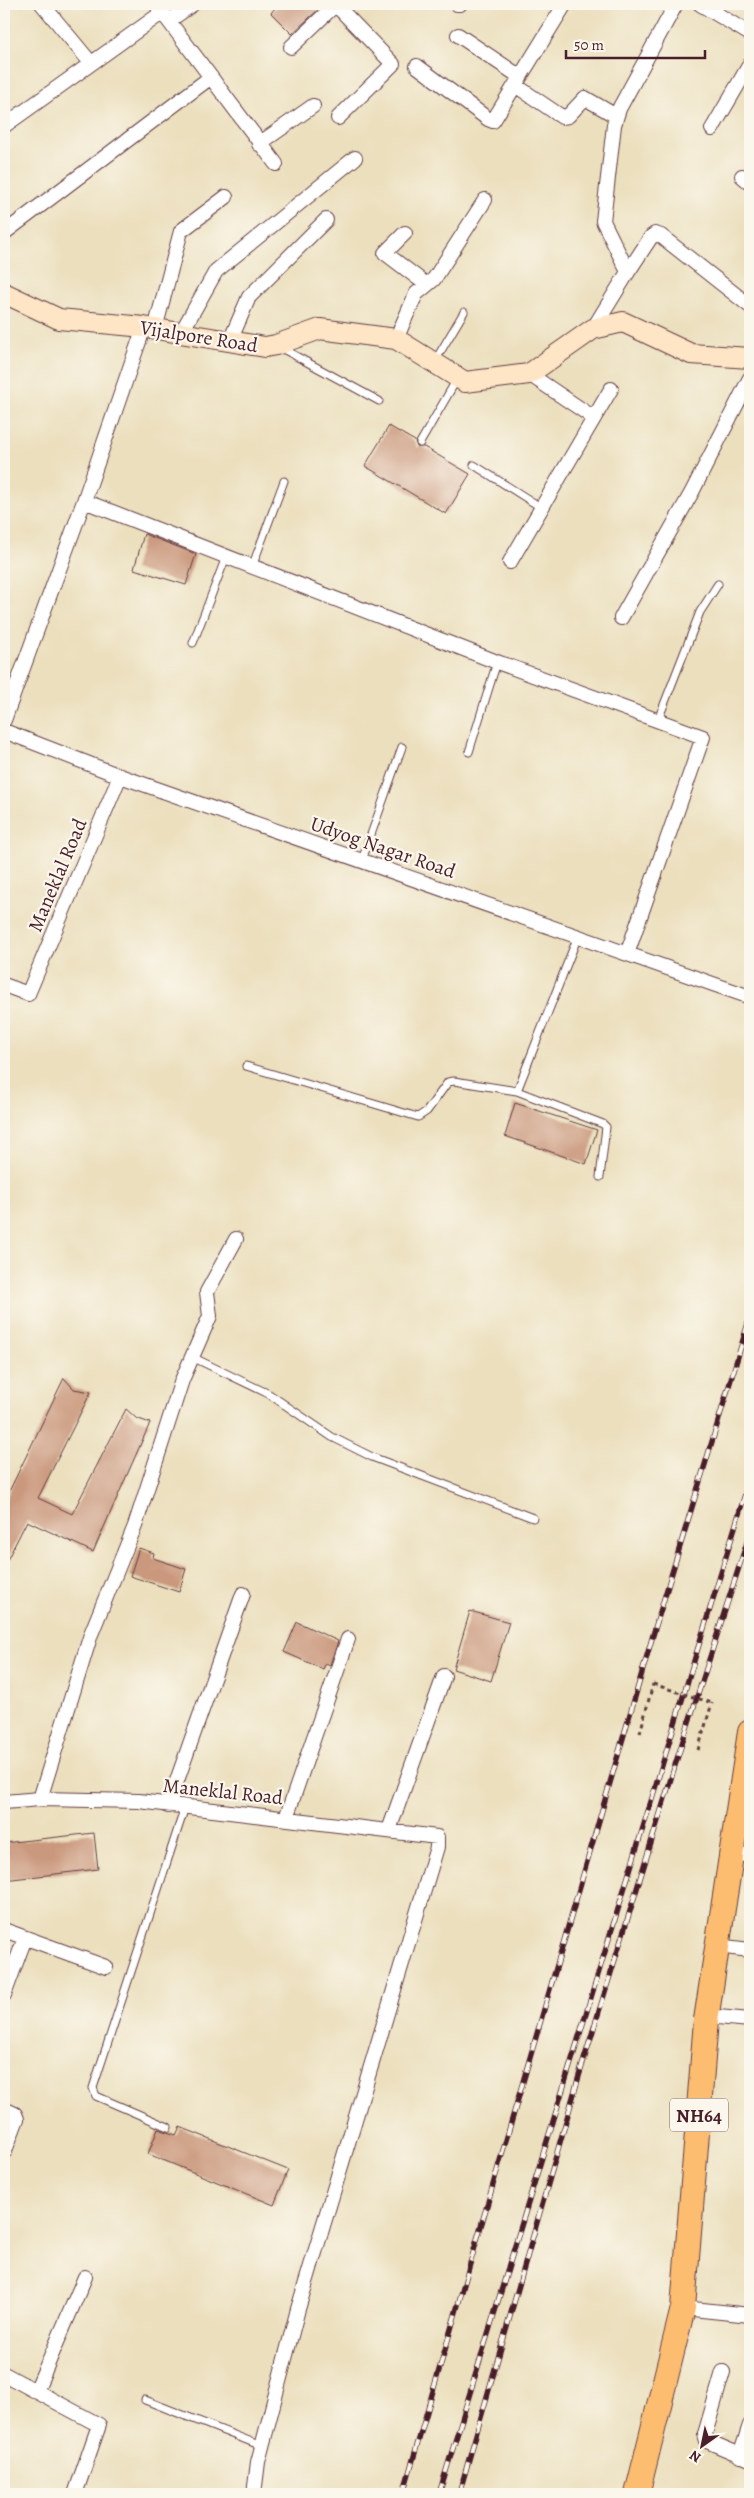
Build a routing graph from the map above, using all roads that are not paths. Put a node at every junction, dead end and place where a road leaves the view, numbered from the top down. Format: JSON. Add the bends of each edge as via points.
{"nodes":[{"id":1,"x":42,"y":4,"type":"edge"},
{"id":2,"x":192,"y":4,"type":"edge"},
{"id":3,"x":336,"y":4,"type":"edge"},
{"id":4,"x":565,"y":4,"type":"edge"},
{"id":5,"x":676,"y":4,"type":"edge"},
{"id":6,"x":700,"y":4,"type":"edge"},
{"id":7,"x":163,"y":12,"type":"edge"},
{"id":8,"x":750,"y":34,"type":"edge"},
{"id":9,"x":458,"y":35,"type":"dead end"},
{"id":10,"x":291,"y":47,"type":"dead end"},
{"id":11,"x":91,"y":63,"type":"junction"},
{"id":12,"x":750,"y":64,"type":"edge"},
{"id":13,"x":417,"y":66,"type":"dead end"},
{"id":14,"x":211,"y":77,"type":"junction"},
{"id":15,"x":517,"y":81,"type":"junction"},
{"id":16,"x":313,"y":106,"type":"dead end"},
{"id":17,"x":616,"y":116,"type":"junction"},
{"id":18,"x":338,"y":118,"type":"dead end"},
{"id":19,"x":4,"y":126,"type":"edge"},
{"id":20,"x":712,"y":129,"type":"dead end"},
{"id":21,"x":259,"y":144,"type":"junction"},
{"id":22,"x":355,"y":158,"type":"dead end"},
{"id":23,"x":276,"y":164,"type":"dead end"},
{"id":24,"x":226,"y":197,"type":"dead end"},
{"id":25,"x":486,"y":200,"type":"dead end"},
{"id":26,"x":326,"y":220,"type":"dead end"},
{"id":27,"x":4,"y":233,"type":"edge"},
{"id":28,"x":405,"y":233,"type":"dead end"},
{"id":29,"x":628,"y":272,"type":"junction"},
{"id":30,"x":427,"y":285,"type":"junction"},
{"id":31,"x":4,"y":293,"type":"edge"},
{"id":32,"x":750,"y":306,"type":"edge"},
{"id":33,"x":464,"y":312,"type":"dead end"},
{"id":34,"x":150,"y":328,"type":"junction"},
{"id":35,"x":593,"y":329,"type":"junction"},
{"id":36,"x":181,"y":333,"type":"junction"},
{"id":37,"x":396,"y":339,"type":"junction"},
{"id":38,"x":230,"y":341,"type":"junction"},
{"id":39,"x":276,"y":345,"type":"junction"},
{"id":40,"x":750,"y":358,"type":"edge"},
{"id":41,"x":434,"y":363,"type":"junction"},
{"id":42,"x":529,"y":374,"type":"junction"},
{"id":43,"x":458,"y":378,"type":"junction"},
{"id":44,"x":750,"y":378,"type":"edge"},
{"id":45,"x":611,"y":389,"type":"dead end"},
{"id":46,"x":379,"y":401,"type":"dead end"},
{"id":47,"x":594,"y":418,"type":"junction"},
{"id":48,"x":420,"y":443,"type":"dead end"},
{"id":49,"x":474,"y":465,"type":"dead end"},
{"id":50,"x":284,"y":481,"type":"dead end"},
{"id":51,"x":84,"y":501,"type":"junction"},
{"id":52,"x":542,"y":508,"type":"junction"},
{"id":53,"x":226,"y":557,"type":"junction"},
{"id":54,"x":510,"y":562,"type":"dead end"},
{"id":55,"x":252,"y":567,"type":"junction"},
{"id":56,"x":718,"y":584,"type":"dead end"},
{"id":57,"x":621,"y":618,"type":"dead end"},
{"id":58,"x":193,"y":643,"type":"dead end"},
{"id":59,"x":497,"y":662,"type":"junction"},
{"id":60,"x":4,"y":720,"type":"edge"},
{"id":61,"x":658,"y":720,"type":"junction"},
{"id":62,"x":4,"y":731,"type":"edge"},
{"id":63,"x":402,"y":747,"type":"dead end"},
{"id":64,"x":469,"y":752,"type":"dead end"},
{"id":65,"x":120,"y":776,"type":"junction"},
{"id":66,"x":362,"y":860,"type":"junction"},
{"id":67,"x":578,"y":936,"type":"junction"},
{"id":68,"x":627,"y":954,"type":"junction"},
{"id":69,"x":4,"y":985,"type":"edge"},
{"id":70,"x":750,"y":997,"type":"edge"},
{"id":71,"x":246,"y":1066,"type":"dead end"},
{"id":72,"x":517,"y":1091,"type":"junction"},
{"id":73,"x":600,"y":1178,"type":"dead end"},
{"id":74,"x":236,"y":1239,"type":"dead end"},
{"id":75,"x":192,"y":1357,"type":"junction"},
{"id":76,"x":533,"y":1518,"type":"dead end"},
{"id":77,"x":244,"y":1594,"type":"dead end"},
{"id":78,"x":348,"y":1639,"type":"dead end"},
{"id":79,"x":444,"y":1676,"type":"dead end"},
{"id":80,"x":750,"y":1735,"type":"edge"},
{"id":81,"x":40,"y":1799,"type":"junction"},
{"id":82,"x":4,"y":1802,"type":"edge"},
{"id":83,"x":168,"y":1806,"type":"junction"},
{"id":84,"x":185,"y":1807,"type":"junction"},
{"id":85,"x":286,"y":1818,"type":"junction"},
{"id":86,"x":388,"y":1830,"type":"junction"},
{"id":87,"x":741,"y":1854,"type":"edge"},
{"id":88,"x":4,"y":1930,"type":"edge"},
{"id":89,"x":25,"y":1938,"type":"junction"},
{"id":90,"x":717,"y":1946,"type":"junction"},
{"id":91,"x":750,"y":1950,"type":"edge"},
{"id":92,"x":106,"y":1967,"type":"dead end"},
{"id":93,"x":4,"y":1995,"type":"edge"},
{"id":94,"x":706,"y":2016,"type":"junction"},
{"id":95,"x":750,"y":2020,"type":"edge"},
{"id":96,"x":4,"y":2109,"type":"edge"},
{"id":97,"x":168,"y":2127,"type":"dead end"},
{"id":98,"x":4,"y":2153,"type":"edge"},
{"id":99,"x":85,"y":2278,"type":"dead end"},
{"id":100,"x":684,"y":2308,"type":"junction"},
{"id":101,"x":750,"y":2315,"type":"edge"},
{"id":102,"x":723,"y":2372,"type":"dead end"},
{"id":103,"x":4,"y":2374,"type":"edge"},
{"id":104,"x":36,"y":2391,"type":"junction"},
{"id":105,"x":144,"y":2400,"type":"dead end"},
{"id":106,"x":750,"y":2425,"type":"edge"},
{"id":107,"x":262,"y":2446,"type":"junction"},
{"id":108,"x":745,"y":2458,"type":"edge"},
{"id":109,"x":75,"y":2494,"type":"edge"},
{"id":110,"x":254,"y":2494,"type":"edge"},
{"id":111,"x":637,"y":2494,"type":"edge"}],
"edges":[{"from":1,"to":11,"type":"street"},
{"from":2,"to":7,"type":"street"},
{"from":3,"to":10,"type":"street"},
{"from":3,"to":18,"type":"street","via":[[393,64]]},
{"from":4,"to":15,"type":"street"},
{"from":5,"to":17,"type":"street"},
{"from":6,"to":8,"type":"street"},
{"from":7,"to":11,"type":"street"},
{"from":7,"to":14,"type":"street"},
{"from":9,"to":15,"type":"street"},
{"from":11,"to":19,"type":"street"},
{"from":12,"to":20,"type":"street"},
{"from":13,"to":15,"type":"street","via":[[492,121]]},
{"from":14,"to":21,"type":"street"},
{"from":14,"to":27,"type":"street"},
{"from":15,"to":17,"type":"street","via":[[562,117],[568,116],[585,98]]},
{"from":16,"to":21,"type":"street"},
{"from":17,"to":29,"type":"street","via":[[603,221]]},
{"from":21,"to":23,"type":"street"},
{"from":22,"to":36,"type":"street","via":[[220,267]]},
{"from":24,"to":34,"type":"street","via":[[181,231]]},
{"from":25,"to":30,"type":"street"},
{"from":26,"to":38,"type":"street","via":[[249,297]]},
{"from":28,"to":30,"type":"street","via":[[385,253]]},
{"from":29,"to":32,"type":"street","via":[[655,234]]},
{"from":29,"to":35,"type":"street"},
{"from":30,"to":37,"type":"street","via":[[416,294]]},
{"from":31,"to":34,"type":"main road","name":"Vijalpore Road","via":[[59,319]]},
{"from":33,"to":41,"type":"lane"},
{"from":34,"to":36,"type":"main road","name":"Vijalpore Road"},
{"from":34,"to":51,"type":"street"},
{"from":35,"to":40,"type":"main road","name":"Vijalpore Road","via":[[623,322],[691,354]]},
{"from":35,"to":42,"type":"main road","name":"Vijalpore Road"},
{"from":36,"to":38,"type":"main road","name":"Vijalpore Road"},
{"from":37,"to":39,"type":"main road","name":"Vijalpore Road","via":[[320,328]]},
{"from":37,"to":41,"type":"main road","name":"Vijalpore Road"},
{"from":38,"to":39,"type":"main road","name":"Vijalpore Road","via":[[265,347]]},
{"from":39,"to":46,"type":"lane"},
{"from":41,"to":43,"type":"main road","name":"Vijalpore Road"},
{"from":42,"to":43,"type":"main road","name":"Vijalpore Road","via":[[465,382]]},
{"from":42,"to":47,"type":"street"},
{"from":43,"to":48,"type":"lane"},
{"from":44,"to":57,"type":"street","via":[[697,483]]},
{"from":45,"to":47,"type":"street"},
{"from":47,"to":52,"type":"street"},
{"from":49,"to":52,"type":"lane"},
{"from":50,"to":55,"type":"lane"},
{"from":51,"to":53,"type":"street"},
{"from":51,"to":60,"type":"street"},
{"from":52,"to":54,"type":"street"},
{"from":53,"to":55,"type":"street"},
{"from":53,"to":58,"type":"lane"},
{"from":55,"to":59,"type":"street"},
{"from":56,"to":61,"type":"lane","via":[[700,612]]},
{"from":59,"to":61,"type":"street"},
{"from":59,"to":64,"type":"lane"},
{"from":61,"to":68,"type":"street","via":[[703,737]]},
{"from":62,"to":65,"type":"street","name":"Udyog Nagar Road"},
{"from":63,"to":66,"type":"lane"},
{"from":65,"to":66,"type":"street","name":"Udyog Nagar Road"},
{"from":65,"to":69,"type":"street","name":"Maneklal Road","via":[[28,994]]},
{"from":66,"to":67,"type":"street","name":"Udyog Nagar Road"},
{"from":67,"to":68,"type":"street","name":"Udyog Nagar Road"},
{"from":67,"to":72,"type":"lane"},
{"from":68,"to":70,"type":"street","name":"Udyog Nagar Road"},
{"from":71,"to":72,"type":"lane","via":[[418,1116],[427,1112],[448,1082]]},
{"from":72,"to":73,"type":"lane","via":[[606,1127]]},
{"from":74,"to":75,"type":"street","via":[[209,1288],[210,1316]]},
{"from":75,"to":76,"type":"lane","via":[[268,1394],[332,1437],[372,1457]]},
{"from":75,"to":81,"type":"street","via":[[134,1526],[88,1643]]},
{"from":77,"to":83,"type":"street"},
{"from":78,"to":85,"type":"street"},
{"from":79,"to":86,"type":"street"},
{"from":80,"to":87,"type":"highway","number":"NH64"},
{"from":81,"to":82,"type":"street","name":"Maneklal Road"},
{"from":81,"to":83,"type":"street","name":"Maneklal Road","via":[[139,1801]]},
{"from":83,"to":84,"type":"street","name":"Maneklal Road"},
{"from":84,"to":85,"type":"street","name":"Maneklal Road"},
{"from":84,"to":97,"type":"lane","via":[[93,2088],[96,2096]]},
{"from":85,"to":86,"type":"street","name":"Maneklal Road"},
{"from":86,"to":107,"type":"street","name":"Maneklal Road","via":[[437,1837],[437,1847],[298,2309]]},
{"from":87,"to":90,"type":"highway","number":"NH64"},
{"from":88,"to":89,"type":"street"},
{"from":89,"to":92,"type":"street"},
{"from":89,"to":93,"type":"street"},
{"from":90,"to":91,"type":"street"},
{"from":90,"to":94,"type":"highway","number":"NH64"},
{"from":94,"to":95,"type":"street"},
{"from":94,"to":100,"type":"highway","number":"NH64"},
{"from":96,"to":98,"type":"street","via":[[15,2114],[17,2119]]},
{"from":99,"to":104,"type":"street"},
{"from":100,"to":101,"type":"street"},
{"from":100,"to":111,"type":"highway","number":"NH64"},
{"from":102,"to":108,"type":"street","via":[[705,2434],[707,2441],[714,2446]]},
{"from":103,"to":104,"type":"street"},
{"from":104,"to":109,"type":"street","via":[[99,2425]]},
{"from":105,"to":107,"type":"lane"},
{"from":106,"to":108,"type":"street"},
{"from":107,"to":110,"type":"street"}]}
